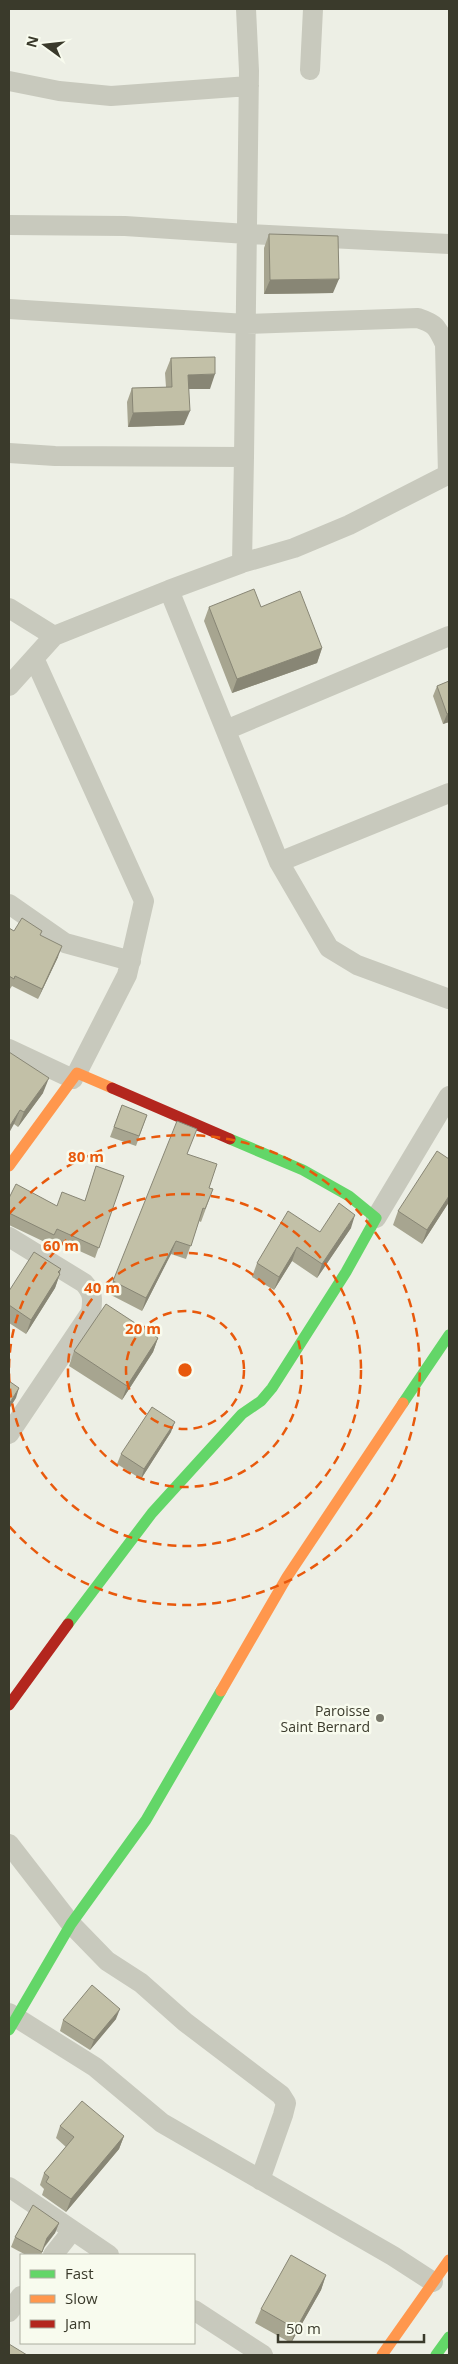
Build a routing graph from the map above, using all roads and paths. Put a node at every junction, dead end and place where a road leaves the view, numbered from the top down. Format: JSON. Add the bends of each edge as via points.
{"nodes":[{"id":1,"x":246,"y":9,"type":"edge"},
{"id":2,"x":313,"y":9,"type":"edge"},
{"id":3,"x":310,"y":70,"type":"dead end"},
{"id":4,"x":9,"y":81,"type":"edge"},
{"id":5,"x":249,"y":86,"type":"junction"},
{"id":6,"x":9,"y":225,"type":"edge"},
{"id":7,"x":247,"y":234,"type":"junction"},
{"id":8,"x":449,"y":244,"type":"edge"},
{"id":9,"x":9,"y":309,"type":"edge"},
{"id":10,"x":246,"y":324,"type":"junction"},
{"id":11,"x":9,"y":453,"type":"edge"},
{"id":12,"x":244,"y":457,"type":"junction"},
{"id":13,"x":449,"y":475,"type":"edge"},
{"id":14,"x":242,"y":563,"type":"junction"},
{"id":15,"x":169,"y":590,"type":"junction"},
{"id":16,"x":9,"y":608,"type":"edge"},
{"id":17,"x":54,"y":636,"type":"junction"},
{"id":18,"x":449,"y":636,"type":"edge"},
{"id":19,"x":34,"y":658,"type":"junction"},
{"id":20,"x":9,"y":686,"type":"edge"},
{"id":21,"x":226,"y":730,"type":"junction"},
{"id":22,"x":449,"y":793,"type":"edge"},
{"id":23,"x":279,"y":862,"type":"junction"},
{"id":24,"x":9,"y":904,"type":"edge"},
{"id":25,"x":131,"y":962,"type":"junction"},
{"id":26,"x":449,"y":998,"type":"edge"},
{"id":27,"x":9,"y":1049,"type":"edge"},
{"id":28,"x":75,"y":1076,"type":"junction"},
{"id":29,"x":449,"y":1096,"type":"edge"},
{"id":30,"x":9,"y":1166,"type":"edge"},
{"id":31,"x":376,"y":1218,"type":"junction"},
{"id":32,"x":9,"y":1237,"type":"edge"},
{"id":33,"x":449,"y":1335,"type":"edge"},
{"id":34,"x":9,"y":1434,"type":"edge"},
{"id":35,"x":9,"y":1706,"type":"edge"},
{"id":36,"x":9,"y":1844,"type":"edge"},
{"id":37,"x":71,"y":1924,"type":"junction"},
{"id":38,"x":12,"y":2020,"type":"edge"},
{"id":39,"x":260,"y":2180,"type":"junction"},
{"id":40,"x":9,"y":2188,"type":"edge"},
{"id":41,"x":72,"y":2231,"type":"junction"},
{"id":42,"x":54,"y":2254,"type":"edge"},
{"id":43,"x":107,"y":2254,"type":"edge"},
{"id":44,"x":449,"y":2260,"type":"edge"},
{"id":45,"x":433,"y":2282,"type":"junction"},
{"id":46,"x":20,"y":2297,"type":"edge"},
{"id":47,"x":195,"y":2311,"type":"edge"},
{"id":48,"x":9,"y":2312,"type":"edge"},
{"id":49,"x":449,"y":2337,"type":"edge"},
{"id":50,"x":263,"y":2355,"type":"edge"},
{"id":51,"x":382,"y":2355,"type":"edge"},
{"id":52,"x":436,"y":2355,"type":"edge"}],
"edges":[{"from":1,"to":5,"type":"street"},
{"from":2,"to":3,"type":"street"},
{"from":4,"to":5,"type":"street","via":[[111,96]]},
{"from":5,"to":7,"type":"street"},
{"from":6,"to":7,"type":"street","via":[[125,226]]},
{"from":7,"to":8,"type":"street"},
{"from":7,"to":10,"type":"street"},
{"from":9,"to":10,"type":"street"},
{"from":10,"to":12,"type":"street"},
{"from":10,"to":13,"type":"street","via":[[418,318],[437,327],[445,344]]},
{"from":11,"to":12,"type":"street"},
{"from":12,"to":14,"type":"street"},
{"from":13,"to":14,"type":"street","via":[[349,525],[294,548]]},
{"from":14,"to":15,"type":"street"},
{"from":15,"to":17,"type":"street"},
{"from":15,"to":21,"type":"street"},
{"from":16,"to":17,"type":"street"},
{"from":17,"to":19,"type":"street"},
{"from":18,"to":21,"type":"street"},
{"from":19,"to":20,"type":"street"},
{"from":19,"to":25,"type":"street","via":[[144,901]]},
{"from":21,"to":23,"type":"street"},
{"from":22,"to":23,"type":"street"},
{"from":23,"to":26,"type":"street","via":[[329,948],[357,965]]},
{"from":24,"to":25,"type":"street","via":[[65,943]]},
{"from":25,"to":28,"type":"street"},
{"from":27,"to":28,"type":"street"},
{"from":28,"to":30,"type":"street"},
{"from":28,"to":31,"type":"street","via":[[302,1170],[349,1196]]},
{"from":29,"to":31,"type":"street"},
{"from":31,"to":35,"type":"street","via":[[346,1272],[272,1388],[261,1401],[242,1414],[152,1513],[33,1669]]},
{"from":32,"to":34,"type":"street","via":[[84,1283],[93,1298],[91,1312]]},
{"from":33,"to":37,"type":"street","via":[[288,1577],[146,1820]]},
{"from":36,"to":37,"type":"street"},
{"from":37,"to":38,"type":"street"},
{"from":37,"to":39,"type":"street","via":[[107,1961],[141,1983],[185,2022],[281,2096],[286,2103],[284,2115]]},
{"from":38,"to":39,"type":"street","via":[[95,2067],[162,2123]]},
{"from":39,"to":45,"type":"street"},
{"from":40,"to":41,"type":"street"},
{"from":41,"to":42,"type":"street"},
{"from":41,"to":43,"type":"street"},
{"from":44,"to":45,"type":"street"},
{"from":45,"to":51,"type":"street"},
{"from":46,"to":48,"type":"street"},
{"from":47,"to":50,"type":"street"},
{"from":49,"to":52,"type":"street"}]}
